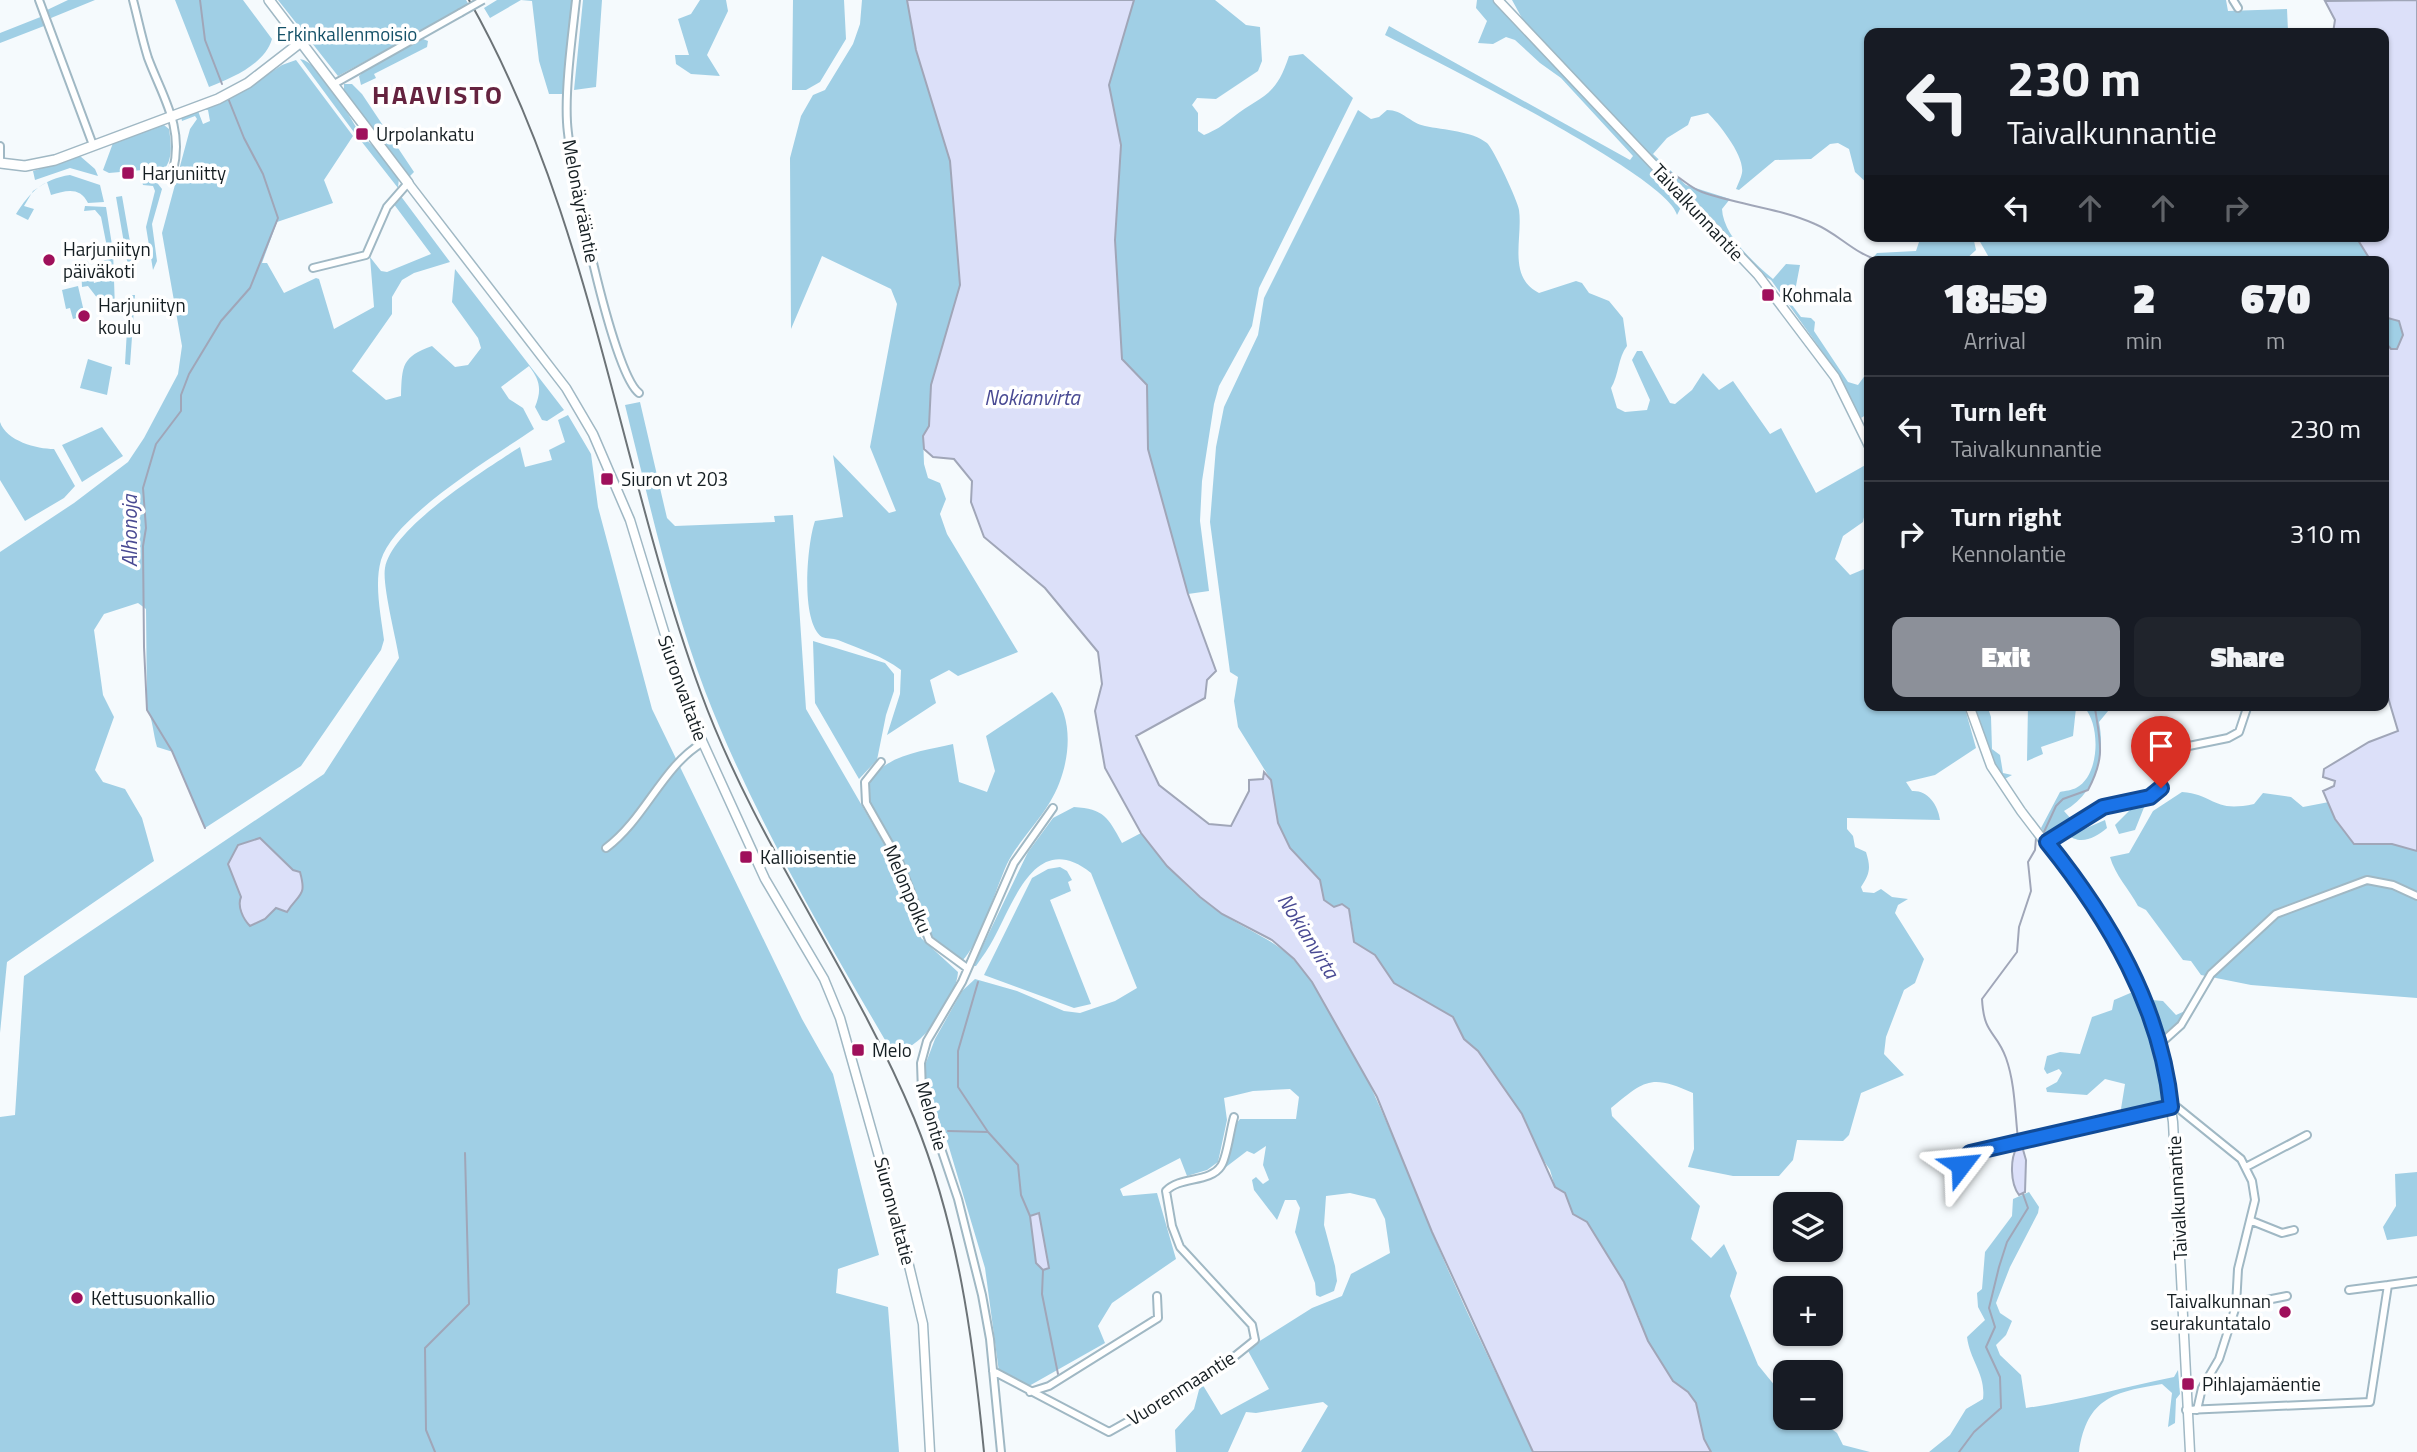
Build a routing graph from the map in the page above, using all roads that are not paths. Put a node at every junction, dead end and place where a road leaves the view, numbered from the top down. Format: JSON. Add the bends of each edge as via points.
{"nodes":[{"id":1,"x":39,"y":0,"type":"edge"},
{"id":2,"x":133,"y":0,"type":"edge"},
{"id":3,"x":269,"y":0,"type":"edge"},
{"id":4,"x":483,"y":0,"type":"edge"},
{"id":5,"x":576,"y":0,"type":"edge"},
{"id":6,"x":2233,"y":0,"type":"edge"},
{"id":7,"x":1501,"y":1,"type":"edge"},
{"id":8,"x":2238,"y":8,"type":"dead end"},
{"id":9,"x":301,"y":42,"type":"junction"},
{"id":10,"x":334,"y":84,"type":"junction"},
{"id":11,"x":173,"y":115,"type":"junction"},
{"id":12,"x":93,"y":145,"type":"junction"},
{"id":13,"x":0,"y":146,"type":"edge"},
{"id":14,"x":0,"y":162,"type":"edge"},
{"id":15,"x":173,"y":172,"type":"dead end"},
{"id":16,"x":408,"y":183,"type":"junction"},
{"id":17,"x":313,"y":268,"type":"dead end"},
{"id":18,"x":639,"y":393,"type":"dead end"},
{"id":19,"x":1864,"y":436,"type":"edge"},
{"id":20,"x":1971,"y":711,"type":"edge"},
{"id":21,"x":2246,"y":711,"type":"edge"},
{"id":22,"x":702,"y":743,"type":"junction"},
{"id":23,"x":881,"y":762,"type":"dead end"},
{"id":24,"x":1053,"y":808,"type":"dead end"},
{"id":25,"x":2047,"y":842,"type":"junction"},
{"id":26,"x":606,"y":848,"type":"dead end"},
{"id":27,"x":2417,"y":896,"type":"edge"},
{"id":28,"x":967,"y":968,"type":"junction"},
{"id":29,"x":2161,"y":1043,"type":"junction"},
{"id":30,"x":2171,"y":1107,"type":"junction"},
{"id":31,"x":1234,"y":1118,"type":"dead end"},
{"id":32,"x":2307,"y":1135,"type":"dead end"},
{"id":33,"x":2246,"y":1167,"type":"junction"},
{"id":34,"x":1956,"y":1178,"type":"dead end"},
{"id":35,"x":2252,"y":1222,"type":"junction"},
{"id":36,"x":2294,"y":1230,"type":"dead end"},
{"id":37,"x":2417,"y":1281,"type":"edge"},
{"id":38,"x":2388,"y":1285,"type":"junction"},
{"id":39,"x":2349,"y":1290,"type":"dead end"},
{"id":40,"x":1157,"y":1296,"type":"dead end"},
{"id":41,"x":2287,"y":1296,"type":"dead end"},
{"id":42,"x":2236,"y":1306,"type":"junction"},
{"id":43,"x":993,"y":1371,"type":"junction"},
{"id":44,"x":1030,"y":1392,"type":"junction"},
{"id":45,"x":2186,"y":1410,"type":"junction"},
{"id":46,"x":2197,"y":1410,"type":"junction"},
{"id":47,"x":930,"y":1452,"type":"edge"},
{"id":48,"x":1001,"y":1452,"type":"edge"},
{"id":49,"x":2190,"y":1452,"type":"edge"}],
"edges":[{"from":1,"to":12,"type":"street"},
{"from":2,"to":11,"type":"street","via":[[149,60]]},
{"from":3,"to":9,"type":"main road","name":"Siuronvaltatie"},
{"from":4,"to":10,"type":"street","bridge":true},
{"from":5,"to":18,"type":"street","name":"Melonäyrääntie","via":[[568,141],[594,269],[630,384]]},
{"from":6,"to":8,"type":"street"},
{"from":7,"to":19,"type":"street","name":"Taivalkunnantie","via":[[1758,275],[1835,377]]},
{"from":9,"to":10,"type":"main road","name":"Siuronvaltatie"},
{"from":9,"to":11,"type":"main road","via":[[248,83]]},
{"from":10,"to":16,"type":"main road","name":"Siuronvaltatie"},
{"from":11,"to":12,"type":"main road"},
{"from":11,"to":15,"type":"street"},
{"from":12,"to":14,"type":"main road","via":[[35,166]]},
{"from":13,"to":14,"type":"street"},
{"from":16,"to":17,"type":"street","via":[[387,207],[366,255]]},
{"from":16,"to":22,"type":"street","name":"Siuronvaltatie","via":[[566,388],[593,435],[630,520],[673,668]]},
{"from":20,"to":25,"type":"street","name":"Taivalkunnantie","via":[[1991,766]]},
{"from":21,"to":25,"type":"street","via":[[2239,732],[2179,748],[2169,757],[2161,788],[2150,797],[2103,807]]},
{"from":22,"to":26,"type":"street","via":[[684,755],[626,833]]},
{"from":22,"to":47,"type":"street","name":"Siuronvaltatie","via":[[765,879],[824,979],[852,1054],[923,1324]]},
{"from":23,"to":28,"type":"street","name":"Melonpolku","via":[[865,782],[866,803],[899,861],[929,940]]},
{"from":24,"to":28,"type":"street","name":"Melontie","via":[[1014,863]]},
{"from":25,"to":29,"type":"street","name":"Taivalkunnantie","via":[[2098,912],[2146,1003]]},
{"from":27,"to":29,"type":"street","via":[[2367,880],[2276,914],[2211,974],[2181,1025]]},
{"from":28,"to":43,"type":"street","name":"Melontie","via":[[928,1041],[920,1077],[970,1242]]},
{"from":29,"to":30,"type":"street","name":"Taivalkunnantie"},
{"from":30,"to":33,"type":"street","via":[[2228,1147]]},
{"from":30,"to":34,"type":"street","via":[[1970,1153]]},
{"from":30,"to":45,"type":"street","name":"Taivalkunnantie"},
{"from":31,"to":44,"type":"street","name":"Vuorenmaantie","via":[[1222,1166],[1212,1174],[1172,1184],[1166,1191],[1180,1247],[1252,1325],[1255,1340],[1214,1373],[1109,1432]]},
{"from":32,"to":33,"type":"street"},
{"from":33,"to":35,"type":"street","via":[[2255,1200]]},
{"from":35,"to":36,"type":"street","via":[[2282,1233]]},
{"from":35,"to":42,"type":"street","via":[[2241,1251]]},
{"from":37,"to":38,"type":"street"},
{"from":38,"to":39,"type":"street"},
{"from":38,"to":46,"type":"street","via":[[2370,1402]]},
{"from":40,"to":44,"type":"street","via":[[1158,1318],[1049,1386]]},
{"from":41,"to":42,"type":"street"},
{"from":42,"to":46,"type":"street"},
{"from":43,"to":44,"type":"street","name":"Vuorenmaantie"},
{"from":43,"to":48,"type":"street","name":"Melontie"},
{"from":45,"to":46,"type":"street"},
{"from":45,"to":49,"type":"street","name":"Taivalkunnantie"}]}
